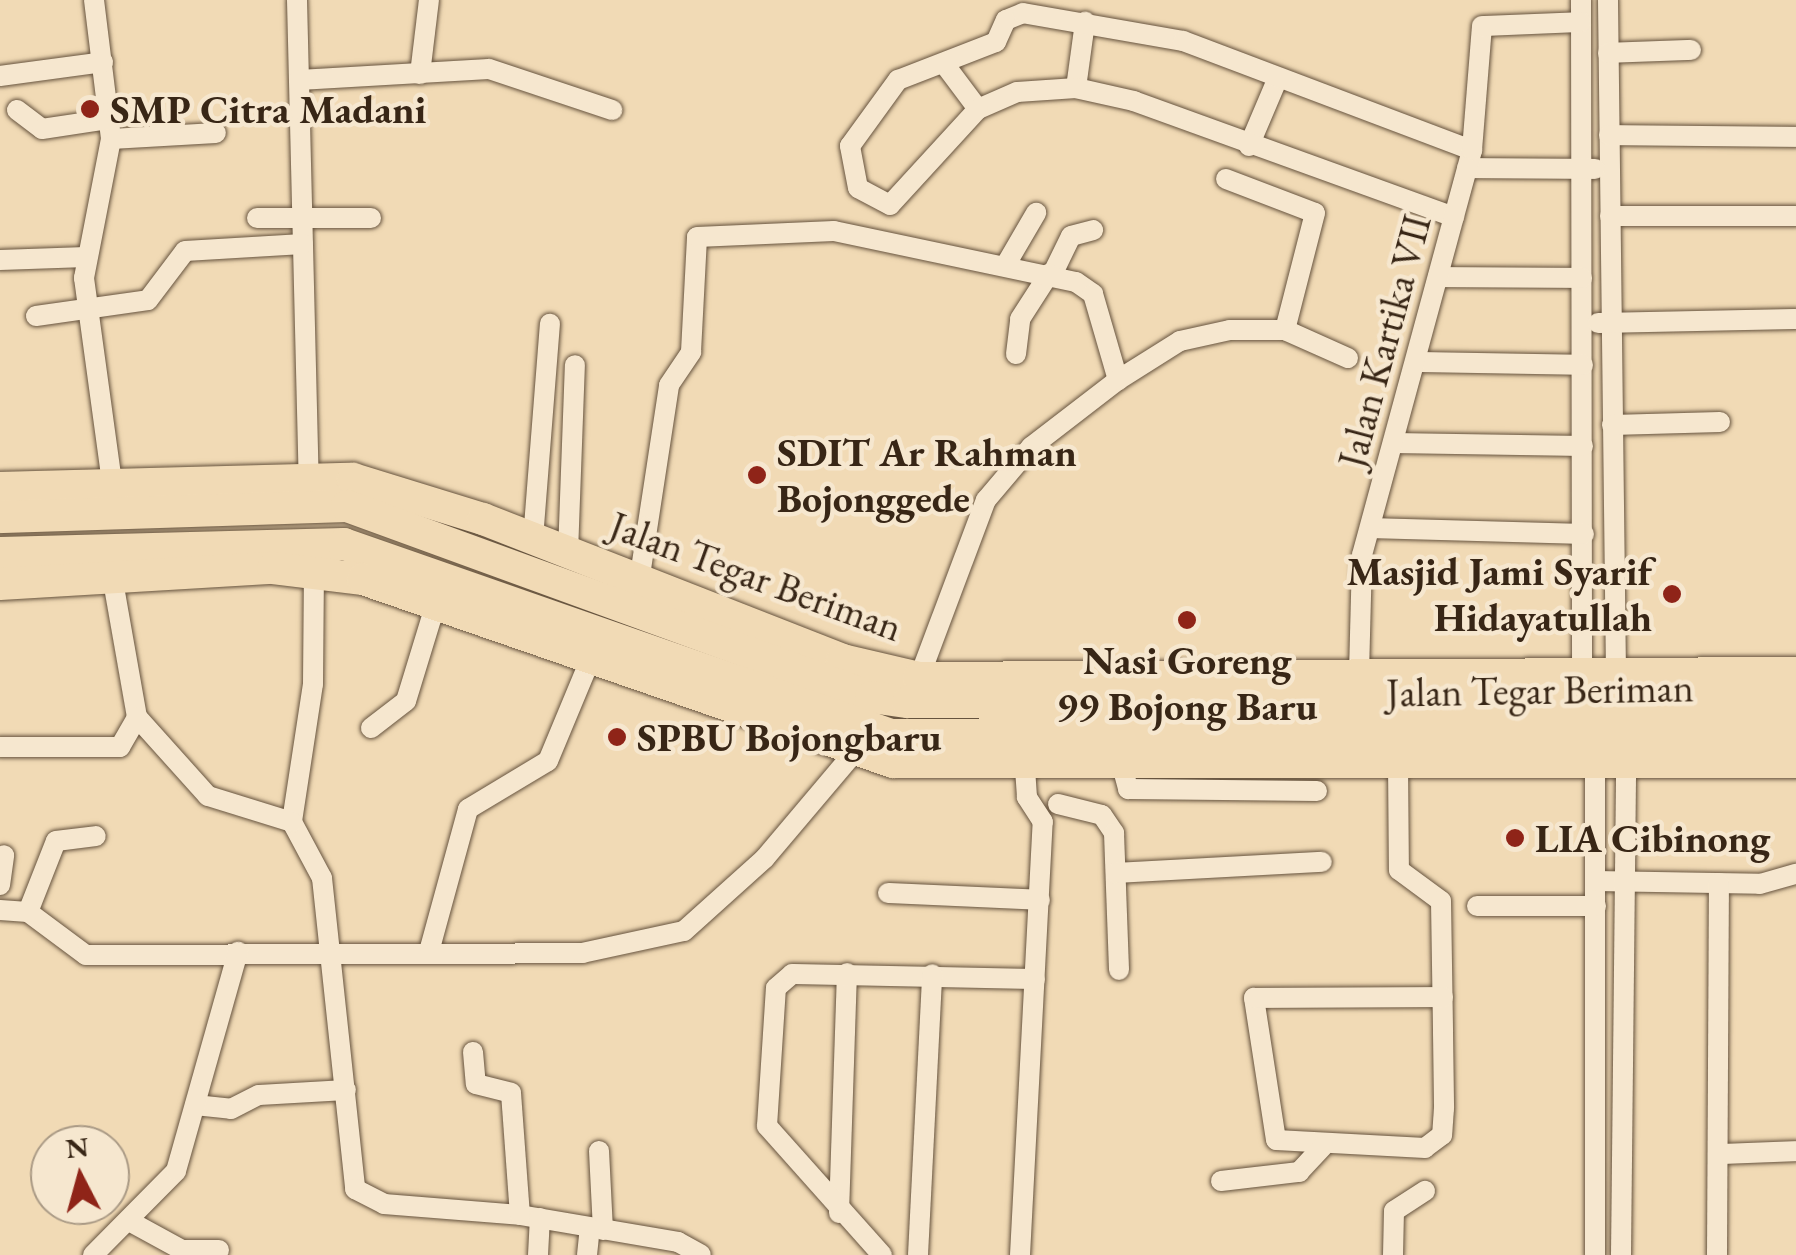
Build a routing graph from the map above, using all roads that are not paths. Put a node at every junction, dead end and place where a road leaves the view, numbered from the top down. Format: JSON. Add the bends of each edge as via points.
{"nodes":[{"id":1,"x":94,"y":0,"type":"edge"},
{"id":2,"x":297,"y":0,"type":"edge"},
{"id":3,"x":429,"y":0,"type":"edge"},
{"id":4,"x":1581,"y":0,"type":"edge"},
{"id":5,"x":1608,"y":0,"type":"edge"},
{"id":6,"x":1085,"y":22,"type":"junction"},
{"id":7,"x":1580,"y":22,"type":"junction"},
{"id":8,"x":1691,"y":50,"type":"dead end"},
{"id":9,"x":1608,"y":53,"type":"junction"},
{"id":10,"x":103,"y":62,"type":"junction"},
{"id":11,"x":945,"y":64,"type":"junction"},
{"id":12,"x":420,"y":74,"type":"junction"},
{"id":13,"x":0,"y":76,"type":"edge"},
{"id":14,"x":299,"y":80,"type":"junction"},
{"id":15,"x":1277,"y":80,"type":"junction"},
{"id":16,"x":1076,"y":88,"type":"junction"},
{"id":17,"x":18,"y":110,"type":"dead end"},
{"id":18,"x":612,"y":110,"type":"dead end"},
{"id":19,"x":978,"y":110,"type":"junction"},
{"id":20,"x":110,"y":129,"type":"junction"},
{"id":21,"x":216,"y":133,"type":"dead end"},
{"id":22,"x":1609,"y":135,"type":"junction"},
{"id":23,"x":1796,"y":137,"type":"edge"},
{"id":24,"x":1249,"y":146,"type":"junction"},
{"id":25,"x":1470,"y":159,"type":"junction"},
{"id":26,"x":1582,"y":168,"type":"junction"},
{"id":27,"x":1610,"y":170,"type":"junction"},
{"id":28,"x":1226,"y":179,"type":"dead end"},
{"id":29,"x":1036,"y":213,"type":"dead end"},
{"id":30,"x":1610,"y":216,"type":"junction"},
{"id":31,"x":1796,"y":216,"type":"edge"},
{"id":32,"x":1454,"y":217,"type":"junction"},
{"id":33,"x":257,"y":218,"type":"dead end"},
{"id":34,"x":303,"y":218,"type":"junction"},
{"id":35,"x":371,"y":218,"type":"dead end"},
{"id":36,"x":1092,"y":230,"type":"dead end"},
{"id":37,"x":303,"y":244,"type":"junction"},
{"id":38,"x":86,"y":257,"type":"junction"},
{"id":39,"x":0,"y":260,"type":"edge"},
{"id":40,"x":1008,"y":261,"type":"junction"},
{"id":41,"x":1051,"y":274,"type":"junction"},
{"id":42,"x":1438,"y":277,"type":"junction"},
{"id":43,"x":1582,"y":278,"type":"junction"},
{"id":44,"x":87,"y":310,"type":"junction"},
{"id":45,"x":36,"y":316,"type":"dead end"},
{"id":46,"x":1796,"y":320,"type":"edge"},
{"id":47,"x":1611,"y":323,"type":"junction"},
{"id":48,"x":550,"y":324,"type":"dead end"},
{"id":49,"x":1582,"y":324,"type":"junction"},
{"id":50,"x":1285,"y":330,"type":"junction"},
{"id":51,"x":1016,"y":354,"type":"dead end"},
{"id":52,"x":1348,"y":358,"type":"dead end"},
{"id":53,"x":1414,"y":362,"type":"junction"},
{"id":54,"x":1582,"y":364,"type":"junction"},
{"id":55,"x":575,"y":365,"type":"dead end"},
{"id":56,"x":1118,"y":380,"type":"junction"},
{"id":57,"x":1720,"y":422,"type":"dead end"},
{"id":58,"x":1612,"y":425,"type":"junction"},
{"id":59,"x":1392,"y":443,"type":"junction"},
{"id":60,"x":1583,"y":446,"type":"junction"},
{"id":61,"x":309,"y":475,"type":"junction"},
{"id":62,"x":0,"y":488,"type":"edge"},
{"id":63,"x":113,"y":489,"type":"junction"},
{"id":64,"x":0,"y":517,"type":"edge"},
{"id":65,"x":1370,"y":528,"type":"junction"},
{"id":66,"x":1584,"y":534,"type":"junction"},
{"id":67,"x":533,"y":539,"type":"junction"},
{"id":68,"x":162,"y":550,"type":"junction"},
{"id":69,"x":568,"y":553,"type":"junction"},
{"id":70,"x":0,"y":554,"type":"edge"},
{"id":71,"x":314,"y":569,"type":"junction"},
{"id":72,"x":212,"y":573,"type":"junction"},
{"id":73,"x":113,"y":581,"type":"junction"},
{"id":74,"x":639,"y":582,"type":"junction"},
{"id":75,"x":0,"y":584,"type":"edge"},
{"id":76,"x":435,"y":606,"type":"junction"},
{"id":77,"x":1614,"y":617,"type":"junction"},
{"id":78,"x":1584,"y":618,"type":"junction"},
{"id":79,"x":705,"y":620,"type":"junction"},
{"id":80,"x":590,"y":660,"type":"junction"},
{"id":81,"x":1582,"y":672,"type":"junction"},
{"id":82,"x":1616,"y":672,"type":"junction"},
{"id":83,"x":1796,"y":673,"type":"edge"},
{"id":84,"x":684,"y":678,"type":"junction"},
{"id":85,"x":919,"y":678,"type":"junction"},
{"id":86,"x":1337,"y":682,"type":"junction"},
{"id":87,"x":1010,"y":705,"type":"junction"},
{"id":88,"x":137,"y":717,"type":"junction"},
{"id":89,"x":371,"y":728,"type":"dead end"},
{"id":90,"x":1790,"y":737,"type":"edge"},
{"id":91,"x":0,"y":747,"type":"edge"},
{"id":92,"x":1018,"y":753,"type":"junction"},
{"id":93,"x":853,"y":754,"type":"junction"},
{"id":94,"x":1322,"y":763,"type":"junction"},
{"id":95,"x":1398,"y":763,"type":"junction"},
{"id":96,"x":1610,"y":763,"type":"junction"},
{"id":97,"x":1064,"y":766,"type":"junction"},
{"id":98,"x":1058,"y":804,"type":"junction"},
{"id":99,"x":292,"y":822,"type":"junction"},
{"id":100,"x":1043,"y":822,"type":"junction"},
{"id":101,"x":96,"y":836,"type":"dead end"},
{"id":102,"x":4,"y":855,"type":"dead end"},
{"id":103,"x":1322,"y":862,"type":"dead end"},
{"id":104,"x":1116,"y":873,"type":"junction"},
{"id":105,"x":1796,"y":874,"type":"edge"},
{"id":106,"x":1625,"y":878,"type":"junction"},
{"id":107,"x":1596,"y":881,"type":"junction"},
{"id":108,"x":1719,"y":883,"type":"junction"},
{"id":109,"x":0,"y":885,"type":"edge"},
{"id":110,"x":888,"y":893,"type":"dead end"},
{"id":111,"x":1040,"y":900,"type":"junction"},
{"id":112,"x":1477,"y":906,"type":"dead end"},
{"id":113,"x":1596,"y":906,"type":"junction"},
{"id":114,"x":0,"y":910,"type":"edge"},
{"id":115,"x":28,"y":912,"type":"junction"},
{"id":116,"x":430,"y":948,"type":"junction"},
{"id":117,"x":330,"y":950,"type":"junction"},
{"id":118,"x":238,"y":952,"type":"junction"},
{"id":119,"x":1119,"y":970,"type":"dead end"},
{"id":120,"x":847,"y":972,"type":"junction"},
{"id":121,"x":932,"y":974,"type":"junction"},
{"id":122,"x":1035,"y":979,"type":"junction"},
{"id":123,"x":1442,"y":997,"type":"junction"},
{"id":124,"x":473,"y":1052,"type":"dead end"},
{"id":125,"x":346,"y":1090,"type":"junction"},
{"id":126,"x":196,"y":1104,"type":"junction"},
{"id":127,"x":1323,"y":1146,"type":"junction"},
{"id":128,"x":1796,"y":1150,"type":"edge"},
{"id":129,"x":598,"y":1151,"type":"dead end"},
{"id":130,"x":1719,"y":1154,"type":"junction"},
{"id":131,"x":1221,"y":1181,"type":"dead end"},
{"id":132,"x":1425,"y":1192,"type":"dead end"},
{"id":133,"x":839,"y":1214,"type":"junction"},
{"id":134,"x":530,"y":1216,"type":"junction"},
{"id":135,"x":130,"y":1220,"type":"edge"},
{"id":136,"x":130,"y":1222,"type":"edge"},
{"id":137,"x":125,"y":1225,"type":"edge"},
{"id":138,"x":596,"y":1229,"type":"junction"},
{"id":139,"x":220,"y":1250,"type":"dead end"},
{"id":140,"x":93,"y":1255,"type":"edge"},
{"id":141,"x":538,"y":1255,"type":"edge"},
{"id":142,"x":588,"y":1255,"type":"edge"},
{"id":143,"x":701,"y":1255,"type":"edge"},
{"id":144,"x":882,"y":1255,"type":"edge"},
{"id":145,"x":918,"y":1255,"type":"edge"},
{"id":146,"x":1020,"y":1255,"type":"edge"},
{"id":147,"x":1393,"y":1255,"type":"edge"},
{"id":148,"x":1595,"y":1255,"type":"edge"},
{"id":149,"x":1621,"y":1255,"type":"edge"},
{"id":150,"x":1717,"y":1255,"type":"edge"}],
"edges":[{"from":1,"to":10,"type":"street"},
{"from":2,"to":14,"type":"street"},
{"from":3,"to":12,"type":"street"},
{"from":4,"to":7,"type":"street"},
{"from":5,"to":9,"type":"street"},
{"from":6,"to":11,"type":"street","via":[[1012,15],[996,42]]},
{"from":6,"to":15,"type":"street","via":[[1183,41]]},
{"from":6,"to":16,"type":"street"},
{"from":7,"to":25,"type":"street","name":"Jalan Kartika VII","via":[[1482,26]]},
{"from":7,"to":26,"type":"street"},
{"from":8,"to":9,"type":"street"},
{"from":9,"to":22,"type":"street"},
{"from":10,"to":13,"type":"street"},
{"from":10,"to":20,"type":"street"},
{"from":11,"to":19,"type":"street"},
{"from":11,"to":19,"type":"street","via":[[924,64],[898,80],[856,132],[849,159],[858,188],[878,204],[900,202]]},
{"from":12,"to":14,"type":"street"},
{"from":12,"to":18,"type":"street","via":[[489,69]]},
{"from":14,"to":34,"type":"street"},
{"from":15,"to":24,"type":"street"},
{"from":15,"to":25,"type":"street"},
{"from":16,"to":19,"type":"street","via":[[1017,92]]},
{"from":16,"to":24,"type":"street"},
{"from":17,"to":20,"type":"street","via":[[42,130]]},
{"from":20,"to":21,"type":"street"},
{"from":20,"to":38,"type":"street","via":[[100,228]]},
{"from":22,"to":23,"type":"street"},
{"from":22,"to":27,"type":"street"},
{"from":24,"to":32,"type":"street"},
{"from":25,"to":26,"type":"street"},
{"from":25,"to":32,"type":"street","name":"Jalan Kartika VII"},
{"from":26,"to":27,"type":"street"},
{"from":26,"to":43,"type":"street"},
{"from":27,"to":30,"type":"street"},
{"from":28,"to":50,"type":"street","via":[[1315,213]]},
{"from":29,"to":40,"type":"street"},
{"from":30,"to":31,"type":"street"},
{"from":30,"to":47,"type":"street"},
{"from":32,"to":42,"type":"street","name":"Jalan Kartika VII"},
{"from":33,"to":34,"type":"street"},
{"from":34,"to":35,"type":"street"},
{"from":34,"to":37,"type":"street"},
{"from":36,"to":41,"type":"street","via":[[1071,236]]},
{"from":37,"to":44,"type":"street","via":[[185,251],[148,300]]},
{"from":37,"to":61,"type":"street"},
{"from":38,"to":39,"type":"street"},
{"from":38,"to":44,"type":"street"},
{"from":40,"to":41,"type":"street"},
{"from":40,"to":74,"type":"street","via":[[834,231],[697,238],[691,352],[665,402]]},
{"from":41,"to":51,"type":"street","via":[[1020,319]]},
{"from":41,"to":56,"type":"street","via":[[1093,294]]},
{"from":42,"to":43,"type":"street"},
{"from":42,"to":53,"type":"street","name":"Jalan Kartika VII"},
{"from":43,"to":49,"type":"street"},
{"from":44,"to":45,"type":"street"},
{"from":44,"to":63,"type":"street"},
{"from":46,"to":47,"type":"street"},
{"from":47,"to":49,"type":"street"},
{"from":47,"to":58,"type":"street"},
{"from":48,"to":67,"type":"street"},
{"from":49,"to":54,"type":"street"},
{"from":50,"to":52,"type":"street"},
{"from":50,"to":56,"type":"street","via":[[1180,340]]},
{"from":53,"to":54,"type":"street"},
{"from":53,"to":59,"type":"street","name":"Jalan Kartika VII"},
{"from":54,"to":60,"type":"street"},
{"from":55,"to":69,"type":"street"},
{"from":56,"to":85,"type":"street","via":[[1031,447],[986,500]]},
{"from":57,"to":58,"type":"street"},
{"from":58,"to":77,"type":"street"},
{"from":59,"to":60,"type":"street"},
{"from":59,"to":65,"type":"street","name":"Jalan Kartika VII"},
{"from":60,"to":66,"type":"street"},
{"from":61,"to":63,"type":"main road","name":"Jalan Tegar Beriman"},
{"from":61,"to":67,"type":"main road","name":"Jalan Tegar Beriman","via":[[395,488]]},
{"from":62,"to":63,"type":"main road","name":"Jalan Tegar Beriman"},
{"from":64,"to":79,"type":"main road","name":"Jalan Tegar Beriman","via":[[347,506]]},
{"from":65,"to":66,"type":"street"},
{"from":65,"to":86,"type":"street","name":"Jalan Kartika VII"},
{"from":66,"to":78,"type":"street"},
{"from":67,"to":69,"type":"main road","name":"Jalan Tegar Beriman"},
{"from":68,"to":70,"type":"main road","name":"Jalan Tegar Beriman"},
{"from":68,"to":72,"type":"main road"},
{"from":68,"to":84,"type":"main road","name":"Jalan Tegar Beriman","via":[[344,544]]},
{"from":69,"to":74,"type":"main road","name":"Jalan Tegar Beriman"},
{"from":71,"to":72,"type":"main road","name":"Jalan Tegar Beriman"},
{"from":71,"to":76,"type":"main road","name":"Jalan Tegar Beriman"},
{"from":71,"to":99,"type":"street","via":[[313,684]]},
{"from":72,"to":73,"type":"main road","name":"Jalan Tegar Beriman"},
{"from":73,"to":75,"type":"main road","name":"Jalan Tegar Beriman"},
{"from":73,"to":88,"type":"street"},
{"from":74,"to":79,"type":"main road","name":"Jalan Tegar Beriman"},
{"from":76,"to":80,"type":"main road","name":"Jalan Tegar Beriman"},
{"from":76,"to":89,"type":"street","via":[[406,701]]},
{"from":77,"to":78,"type":"street"},
{"from":77,"to":82,"type":"street"},
{"from":78,"to":81,"type":"street"},
{"from":79,"to":85,"type":"main road","name":"Jalan Tegar Beriman"},
{"from":79,"to":87,"type":"main road","name":"Jalan Tegar Beriman","via":[[871,697]]},
{"from":80,"to":84,"type":"main road","name":"Jalan Tegar Beriman"},
{"from":80,"to":116,"type":"street","via":[[548,761],[468,809]]},
{"from":81,"to":82,"type":"main road","name":"Jalan Tegar Beriman"},
{"from":81,"to":86,"type":"main road","name":"Jalan Tegar Beriman"},
{"from":82,"to":83,"type":"main road","name":"Jalan Tegar Beriman"},
{"from":84,"to":92,"type":"main road","name":"Jalan Tegar Beriman","via":[[859,727]]},
{"from":84,"to":93,"type":"main road","name":"Jalan Tegar Beriman"},
{"from":85,"to":86,"type":"main road","name":"Jalan Tegar Beriman"},
{"from":86,"to":87,"type":"main road","name":"Jalan Tegar Beriman"},
{"from":86,"to":90,"type":"main road","name":"Jalan Tegar Beriman"},
{"from":87,"to":92,"type":"main road"},
{"from":88,"to":91,"type":"street","via":[[120,747]]},
{"from":88,"to":99,"type":"street","via":[[208,796]]},
{"from":90,"to":94,"type":"main road","name":"Jalan Tegar Beriman"},
{"from":90,"to":96,"type":"main road","name":"Jalan Tegar Beriman"},
{"from":92,"to":93,"type":"main road","name":"Jalan Tegar Beriman"},
{"from":92,"to":94,"type":"main road","name":"Jalan Tegar Beriman"},
{"from":92,"to":97,"type":"main road","name":"Jalan Tegar Beriman"},
{"from":92,"to":100,"type":"street","via":[[1027,797]]},
{"from":93,"to":116,"type":"street","via":[[764,858],[684,931],[582,953]]},
{"from":94,"to":95,"type":"main road","name":"Jalan Tegar Beriman"},
{"from":94,"to":97,"type":"main road","name":"Jalan Tegar Beriman","via":[[1242,777]]},
{"from":95,"to":96,"type":"main road","name":"Jalan Tegar Beriman"},
{"from":95,"to":123,"type":"street","via":[[1400,870],[1440,893]]},
{"from":96,"to":106,"type":"street"},
{"from":96,"to":107,"type":"street"},
{"from":97,"to":98,"type":"street"},
{"from":98,"to":100,"type":"street"},
{"from":98,"to":104,"type":"street","via":[[1110,823]]},
{"from":99,"to":117,"type":"street","via":[[313,848]]},
{"from":100,"to":111,"type":"street"},
{"from":101,"to":115,"type":"street","via":[[56,841]]},
{"from":102,"to":109,"type":"street"},
{"from":103,"to":104,"type":"street"},
{"from":104,"to":119,"type":"street"},
{"from":105,"to":108,"type":"street"},
{"from":106,"to":107,"type":"street"},
{"from":106,"to":108,"type":"street"},
{"from":106,"to":149,"type":"street"},
{"from":107,"to":113,"type":"street"},
{"from":108,"to":130,"type":"street"},
{"from":110,"to":111,"type":"street"},
{"from":111,"to":122,"type":"street"},
{"from":112,"to":113,"type":"street"},
{"from":113,"to":148,"type":"street"},
{"from":114,"to":115,"type":"street"},
{"from":115,"to":118,"type":"street","via":[[86,955]]},
{"from":116,"to":117,"type":"street"},
{"from":117,"to":118,"type":"street"},
{"from":117,"to":125,"type":"street"},
{"from":118,"to":126,"type":"street"},
{"from":120,"to":121,"type":"street"},
{"from":120,"to":133,"type":"street"},
{"from":120,"to":133,"type":"street","via":[[781,980],[763,1103],[781,1149]]},
{"from":121,"to":122,"type":"street"},
{"from":121,"to":145,"type":"street"},
{"from":122,"to":146,"type":"street"},
{"from":123,"to":127,"type":"street","via":[[1436,1144]]},
{"from":123,"to":127,"type":"street","via":[[1254,998],[1271,1130],[1286,1146]]},
{"from":124,"to":134,"type":"street","via":[[476,1084],[511,1093]]},
{"from":125,"to":126,"type":"street","via":[[259,1095],[231,1109]]},
{"from":125,"to":134,"type":"street","via":[[350,1172],[361,1198]]},
{"from":126,"to":135,"type":"street","via":[[176,1170]]},
{"from":127,"to":131,"type":"street","via":[[1299,1172]]},
{"from":128,"to":130,"type":"street"},
{"from":129,"to":138,"type":"street"},
{"from":130,"to":150,"type":"street"},
{"from":132,"to":147,"type":"street","via":[[1394,1211]]},
{"from":133,"to":144,"type":"street"},
{"from":134,"to":138,"type":"street"},
{"from":134,"to":141,"type":"street"},
{"from":136,"to":139,"type":"street","via":[[182,1250]]},
{"from":137,"to":140,"type":"street"},
{"from":138,"to":142,"type":"street"},
{"from":138,"to":143,"type":"street"}]}
